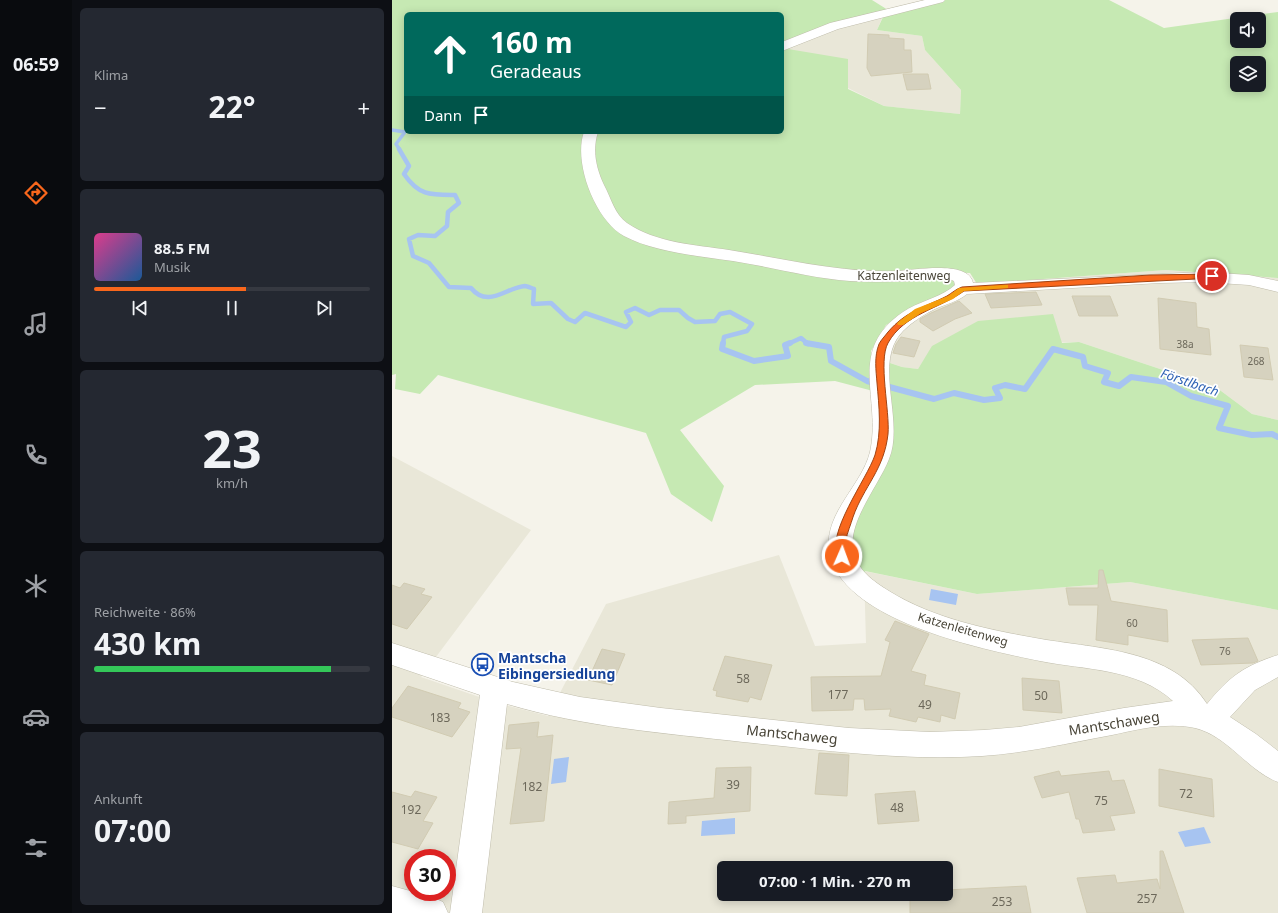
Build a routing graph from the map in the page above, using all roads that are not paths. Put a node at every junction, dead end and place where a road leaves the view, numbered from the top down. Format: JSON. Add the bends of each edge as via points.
{"nodes":[{"id":1,"x":939,"y":0,"type":"edge"},
{"id":2,"x":784,"y":46,"type":"edge"},
{"id":3,"x":590,"y":134,"type":"edge"},
{"id":4,"x":1278,"y":287,"type":"edge"},
{"id":5,"x":962,"y":289,"type":"junction"},
{"id":6,"x":392,"y":654,"type":"edge"},
{"id":7,"x":1278,"y":666,"type":"edge"},
{"id":8,"x":495,"y":689,"type":"junction"},
{"id":9,"x":1205,"y":720,"type":"junction"},
{"id":10,"x":1278,"y":768,"type":"edge"},
{"id":11,"x":392,"y":902,"type":"edge"},
{"id":12,"x":432,"y":913,"type":"edge"},
{"id":13,"x":466,"y":913,"type":"edge"}],
"edges":[{"from":1,"to":2,"type":"street","via":[[834,26]]},
{"from":3,"to":5,"type":"street","name":"Katzenleitenweg","via":[[587,148],[590,169],[612,218],[636,235],[697,250],[836,273],[881,276],[952,274],[963,279],[965,283]]},
{"from":4,"to":5,"type":"street","via":[[1212,276]]},
{"from":5,"to":9,"type":"street","name":"Katzenleitenweg","via":[[918,311],[886,338],[879,360],[884,420],[880,454],[852,508],[842,539],[844,564],[853,579],[866,592],[889,605],[947,627],[1040,650],[1126,665],[1158,676],[1177,687],[1190,699]]},
{"from":6,"to":8,"type":"street","name":"Mantschaweg"},
{"from":7,"to":9,"type":"street","via":[[1248,680]]},
{"from":8,"to":9,"type":"street","name":"Mantschaweg","via":[[554,704],[616,715],[827,738],[904,743],[983,743],[1040,736],[1158,715],[1183,714]]},
{"from":8,"to":13,"type":"street"},
{"from":9,"to":10,"type":"street","name":"Mantschaweg","via":[[1232,733]]},
{"from":11,"to":12,"type":"street"}]}
